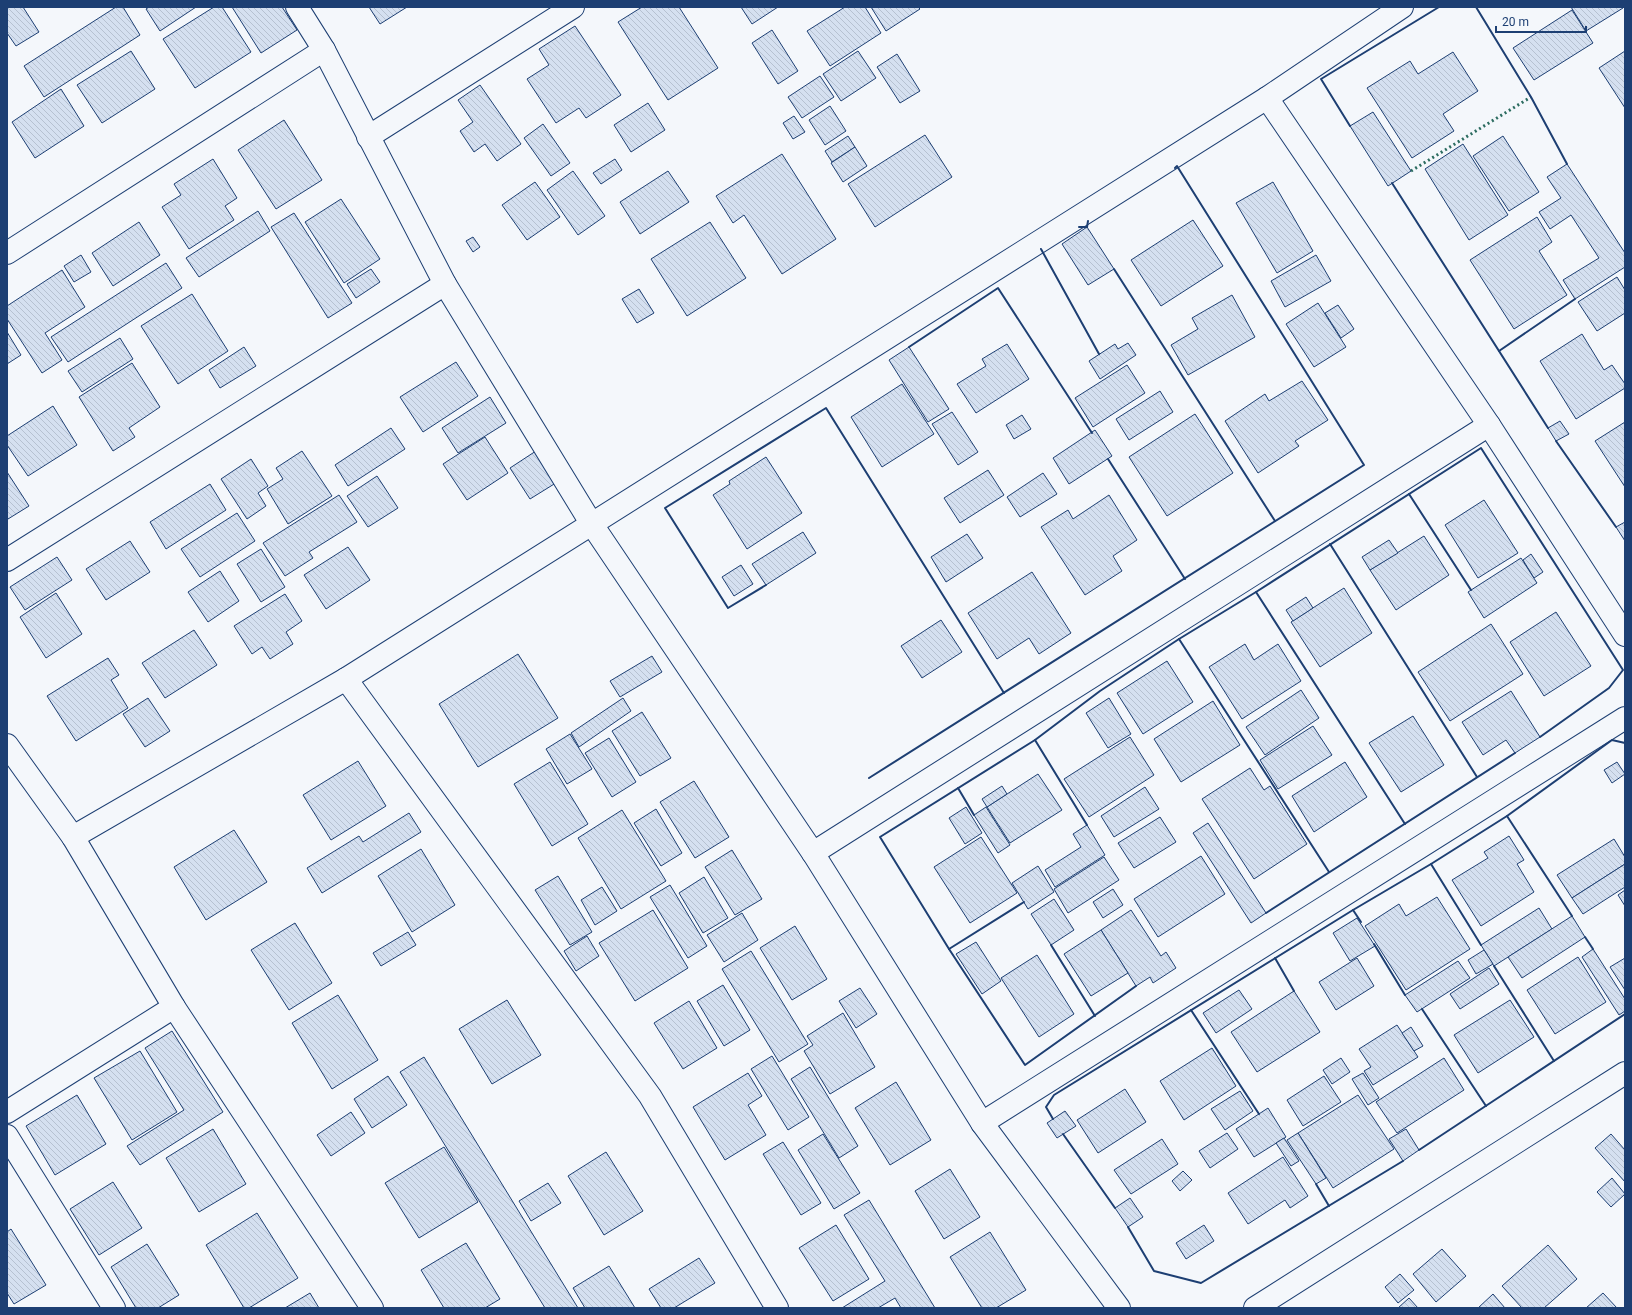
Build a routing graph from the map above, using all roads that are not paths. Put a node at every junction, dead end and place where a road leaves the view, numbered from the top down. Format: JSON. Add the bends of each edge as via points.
{"nodes":[{"id":1,"x":297,"y":7,"type":"edge"},
{"id":2,"x":573,"y":7,"type":"edge"},
{"id":3,"x":1402,"y":7,"type":"edge"},
{"id":4,"x":324,"y":50,"type":"junction"},
{"id":5,"x":1267,"y":98,"type":"junction"},
{"id":6,"x":368,"y":137,"type":"junction"},
{"id":7,"x":7,"y":253,"type":"edge"},
{"id":8,"x":445,"y":284,"type":"junction"},
{"id":9,"x":1489,"y":425,"type":"junction"},
{"id":10,"x":591,"y":523,"type":"junction"},
{"id":11,"x":7,"y":560,"type":"edge"},
{"id":12,"x":1625,"y":635,"type":"edge"},
{"id":13,"x":346,"y":679,"type":"junction"},
{"id":14,"x":1625,"y":718,"type":"edge"},
{"id":15,"x":7,"y":745,"type":"edge"},
{"id":16,"x":73,"y":837,"type":"junction"},
{"id":17,"x":813,"y":853,"type":"junction"},
{"id":18,"x":174,"y":1007,"type":"junction"},
{"id":19,"x":1625,"y":1073,"type":"edge"},
{"id":20,"x":7,"y":1112,"type":"edge"},
{"id":21,"x":982,"y":1123,"type":"junction"},
{"id":22,"x":7,"y":1136,"type":"edge"},
{"id":23,"x":114,"y":1308,"type":"edge"},
{"id":24,"x":372,"y":1308,"type":"edge"},
{"id":25,"x":777,"y":1308,"type":"edge"},
{"id":26,"x":1119,"y":1308,"type":"edge"},
{"id":27,"x":1255,"y":1308,"type":"edge"}],
"edges":[{"from":1,"to":4,"type":"street"},
{"from":2,"to":6,"type":"street"},
{"from":3,"to":5,"type":"street"},
{"from":4,"to":6,"type":"street"},
{"from":4,"to":7,"type":"street"},
{"from":5,"to":9,"type":"street"},
{"from":5,"to":10,"type":"street"},
{"from":6,"to":8,"type":"street"},
{"from":8,"to":10,"type":"street"},
{"from":8,"to":11,"type":"street"},
{"from":9,"to":12,"type":"street"},
{"from":9,"to":17,"type":"street"},
{"from":10,"to":13,"type":"street"},
{"from":10,"to":17,"type":"street"},
{"from":13,"to":16,"type":"street"},
{"from":13,"to":25,"type":"street","via":[[650,1096]]},
{"from":14,"to":21,"type":"street"},
{"from":15,"to":16,"type":"street"},
{"from":16,"to":18,"type":"street"},
{"from":17,"to":21,"type":"street"},
{"from":18,"to":20,"type":"street"},
{"from":18,"to":24,"type":"street"},
{"from":19,"to":27,"type":"street"},
{"from":21,"to":26,"type":"street"},
{"from":22,"to":23,"type":"street"}]}
